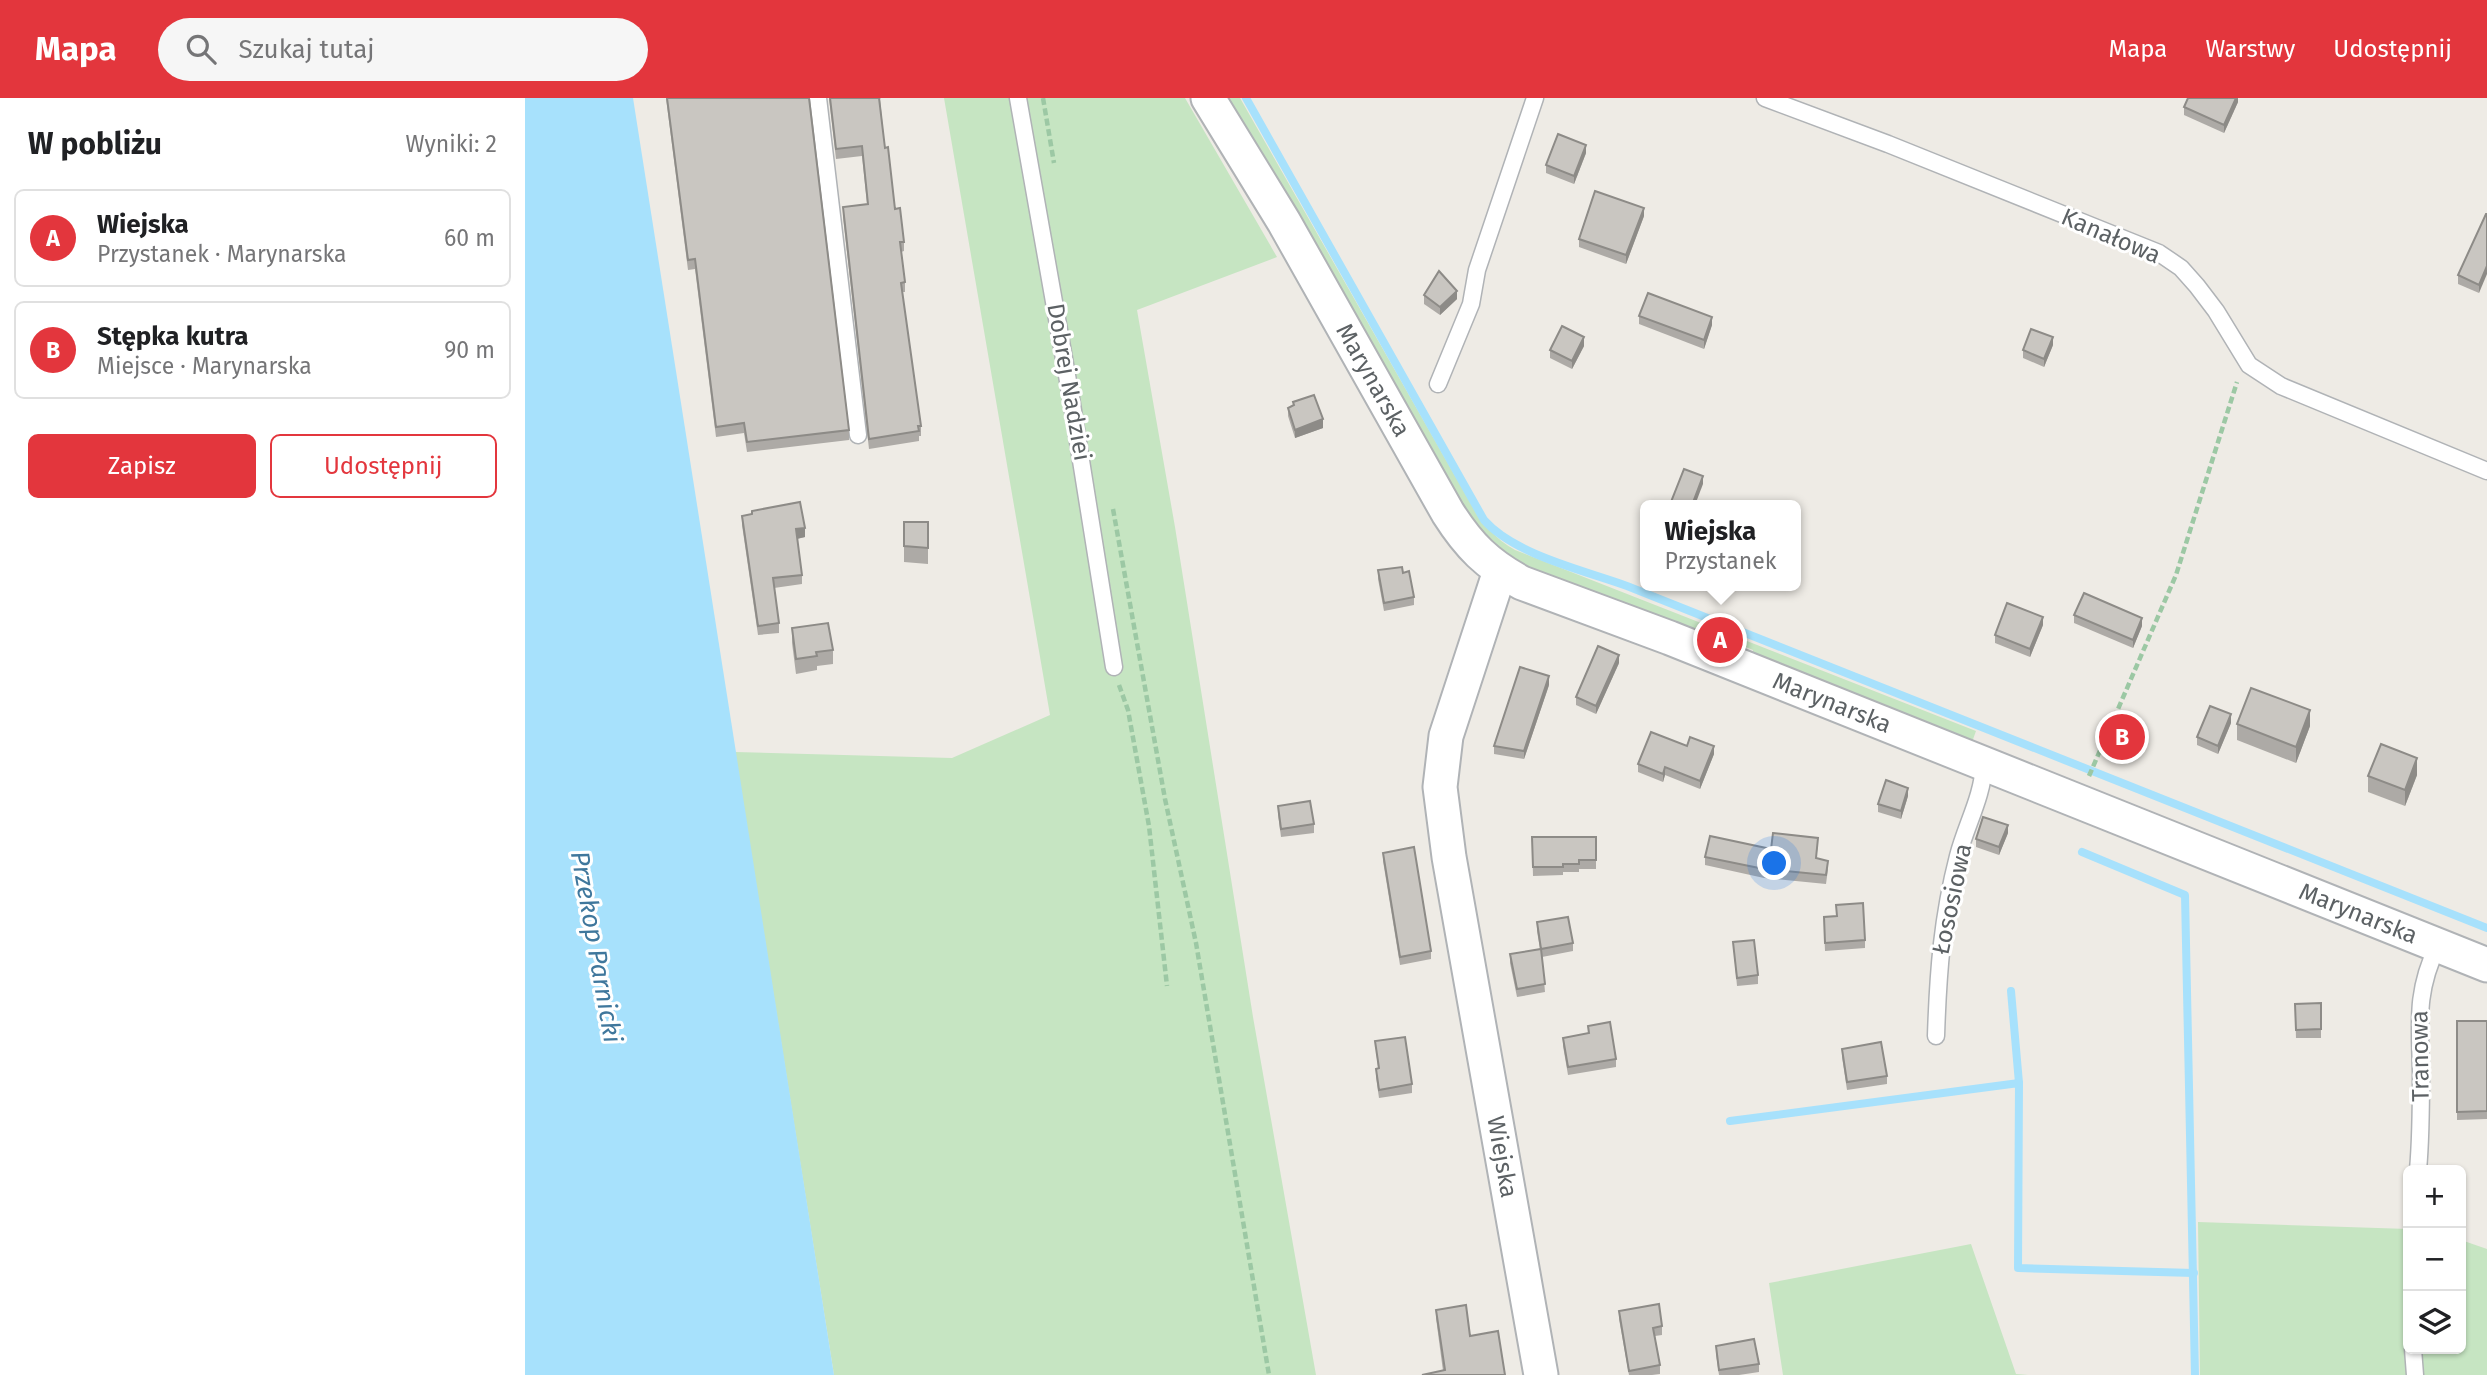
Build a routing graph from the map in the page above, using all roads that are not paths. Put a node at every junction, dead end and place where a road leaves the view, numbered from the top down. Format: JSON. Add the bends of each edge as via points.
{"nodes":[{"id":1,"x":818,"y":98,"type":"edge"},
{"id":2,"x":1018,"y":98,"type":"edge"},
{"id":3,"x":1207,"y":98,"type":"edge"},
{"id":4,"x":1535,"y":98,"type":"edge"},
{"id":5,"x":1765,"y":98,"type":"edge"},
{"id":6,"x":1438,"y":384,"type":"dead end"},
{"id":7,"x":858,"y":435,"type":"dead end"},
{"id":8,"x":2487,"y":471,"type":"edge"},
{"id":9,"x":1500,"y":571,"type":"junction"},
{"id":10,"x":1114,"y":667,"type":"road end"},
{"id":11,"x":1984,"y":764,"type":"junction"},
{"id":12,"x":2438,"y":945,"type":"junction"},
{"id":13,"x":2487,"y":965,"type":"edge"},
{"id":14,"x":1936,"y":1036,"type":"dead end"},
{"id":15,"x":2418,"y":1165,"type":"edge"},
{"id":16,"x":2413,"y":1354,"type":"edge"},
{"id":17,"x":1541,"y":1375,"type":"edge"},
{"id":18,"x":2415,"y":1375,"type":"edge"}],
"edges":[{"from":1,"to":7,"type":"lane"},
{"from":2,"to":10,"type":"lane","name":"Dobrej Nadziei"},
{"from":3,"to":9,"type":"street","name":"Marynarska","via":[[1284,222],[1448,513],[1472,547]]},
{"from":4,"to":6,"type":"lane","via":[[1477,270],[1471,303]]},
{"from":5,"to":8,"type":"lane","name":"Kanałowa","via":[[2159,254],[2197,286],[2249,365],[2281,386]]},
{"from":9,"to":11,"type":"street","name":"Marynarska"},
{"from":9,"to":17,"type":"street","name":"Wiejska","via":[[1446,736],[1440,788]]},
{"from":11,"to":12,"type":"street","name":"Marynarska"},
{"from":11,"to":14,"type":"lane","name":"Łososiowa","via":[[1984,780],[1944,917]]},
{"from":12,"to":13,"type":"street","name":"Marynarska"},
{"from":12,"to":15,"type":"lane","name":"Tranowa","via":[[2419,999]]},
{"from":16,"to":18,"type":"lane"}]}
